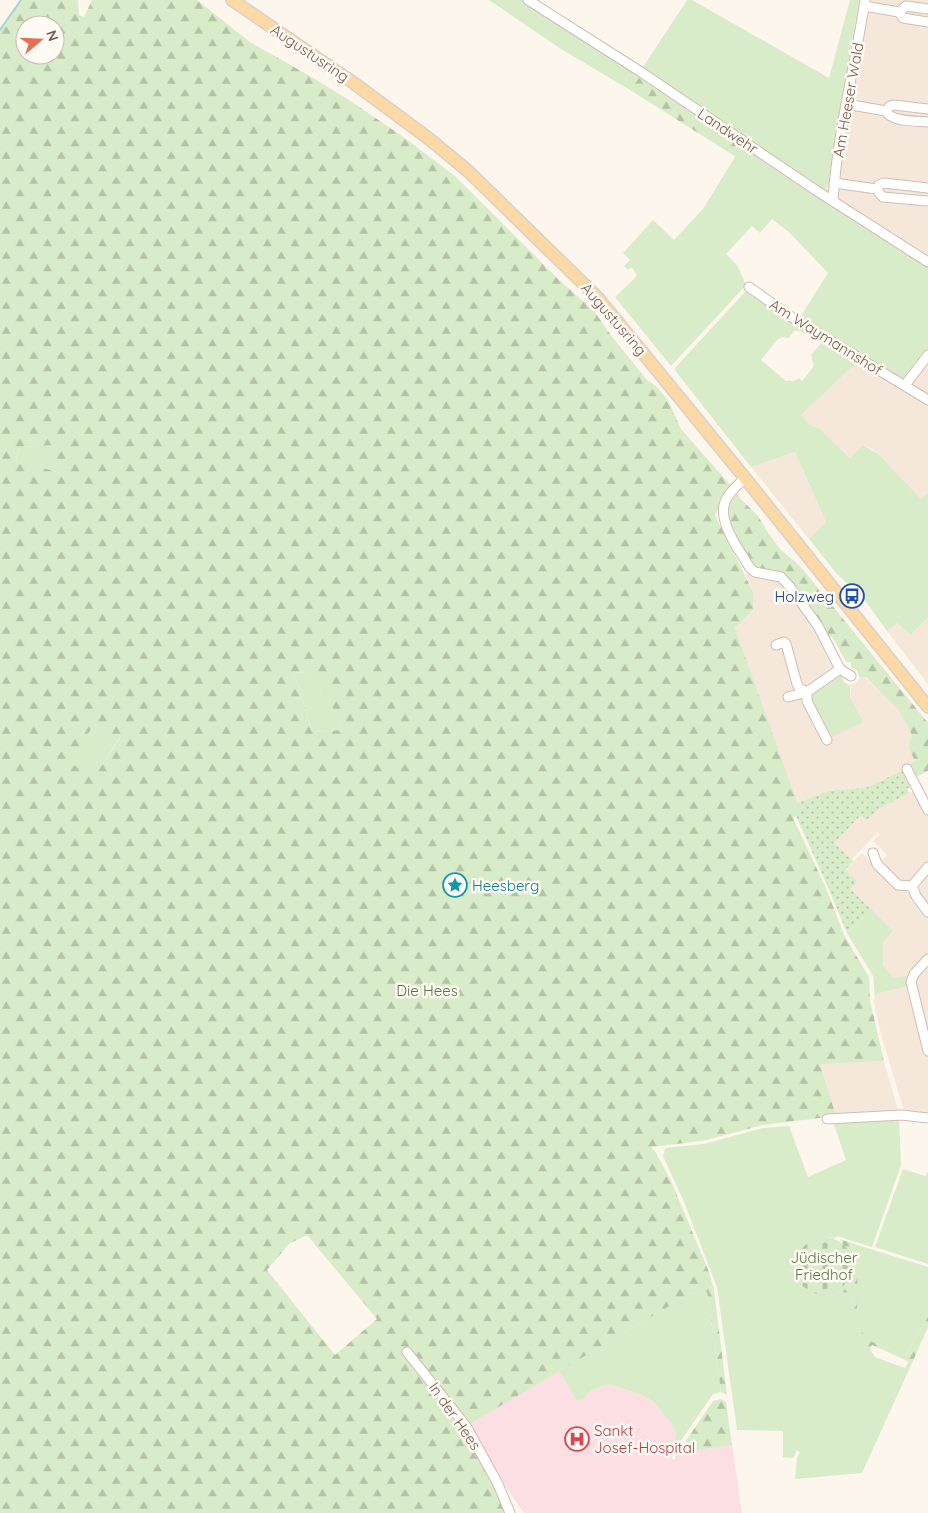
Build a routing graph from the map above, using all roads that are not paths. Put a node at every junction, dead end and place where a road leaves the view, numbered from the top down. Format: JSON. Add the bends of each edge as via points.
{"nodes":[{"id":1,"x":232,"y":0,"type":"edge"},
{"id":2,"x":528,"y":0,"type":"edge"},
{"id":3,"x":865,"y":3,"type":"edge"},
{"id":4,"x":928,"y":8,"type":"edge"},
{"id":5,"x":899,"y":12,"type":"junction"},
{"id":6,"x":928,"y":22,"type":"edge"},
{"id":7,"x":846,"y":104,"type":"junction"},
{"id":8,"x":928,"y":109,"type":"edge"},
{"id":9,"x":886,"y":111,"type":"junction"},
{"id":10,"x":928,"y":122,"type":"edge"},
{"id":11,"x":834,"y":183,"type":"junction"},
{"id":12,"x":928,"y":188,"type":"edge"},
{"id":13,"x":877,"y":189,"type":"junction"},
{"id":14,"x":833,"y":201,"type":"junction"},
{"id":15,"x":928,"y":201,"type":"edge"},
{"id":16,"x":928,"y":262,"type":"edge"},
{"id":17,"x":749,"y":287,"type":"dead end"},
{"id":18,"x":928,"y":355,"type":"edge"},
{"id":19,"x":905,"y":385,"type":"junction"},
{"id":20,"x":928,"y":400,"type":"edge"},
{"id":21,"x":745,"y":478,"type":"junction"},
{"id":22,"x":776,"y":645,"type":"dead end"},
{"id":23,"x":840,"y":669,"type":"junction"},
{"id":24,"x":851,"y":676,"type":"dead end"},
{"id":25,"x":807,"y":692,"type":"junction"},
{"id":26,"x":788,"y":697,"type":"dead end"},
{"id":27,"x":926,"y":700,"type":"edge"},
{"id":28,"x":827,"y":740,"type":"dead end"},
{"id":29,"x":907,"y":769,"type":"dead end"},
{"id":30,"x":928,"y":810,"type":"edge"},
{"id":31,"x":873,"y":853,"type":"dead end"},
{"id":32,"x":928,"y":867,"type":"edge"},
{"id":33,"x":912,"y":886,"type":"junction"},
{"id":34,"x":928,"y":912,"type":"edge"},
{"id":35,"x":928,"y":959,"type":"edge"},
{"id":36,"x":928,"y":1051,"type":"edge"},
{"id":37,"x":928,"y":1118,"type":"edge"},
{"id":38,"x":827,"y":1119,"type":"dead end"},
{"id":39,"x":407,"y":1352,"type":"dead end"},
{"id":40,"x":498,"y":1484,"type":"junction"},
{"id":41,"x":510,"y":1513,"type":"edge"},
{"id":42,"x":518,"y":1513,"type":"edge"}],
"edges":[{"from":1,"to":21,"type":"main road","name":"Augustusring","via":[[355,84],[468,171],[598,298]]},
{"from":2,"to":14,"type":"street","name":"Landwehr"},
{"from":3,"to":5,"type":"street"},
{"from":3,"to":7,"type":"street","name":"Am Heeser Wald"},
{"from":4,"to":5,"type":"street","via":[[906,6]]},
{"from":5,"to":6,"type":"street","via":[[903,18]]},
{"from":7,"to":9,"type":"street"},
{"from":7,"to":11,"type":"street","name":"Am Heeser Wald"},
{"from":8,"to":9,"type":"street","via":[[894,105]]},
{"from":9,"to":10,"type":"street","via":[[893,118]]},
{"from":11,"to":13,"type":"street"},
{"from":11,"to":14,"type":"street","name":"Am Heeser Wald"},
{"from":12,"to":13,"type":"street","via":[[884,183]]},
{"from":13,"to":15,"type":"street","via":[[883,196]]},
{"from":14,"to":16,"type":"street","name":"Landwehr"},
{"from":17,"to":19,"type":"street","name":"Am Waymannshof","via":[[793,318]]},
{"from":18,"to":19,"type":"street"},
{"from":19,"to":20,"type":"street","name":"Am Waymannshof"},
{"from":21,"to":23,"type":"street","via":[[726,498],[724,521],[750,568],[781,577],[790,587],[818,626]]},
{"from":21,"to":27,"type":"main road","name":"Augustusring"},
{"from":22,"to":25,"type":"street","via":[[786,644],[797,684]]},
{"from":23,"to":24,"type":"street"},
{"from":23,"to":25,"type":"street"},
{"from":25,"to":26,"type":"street"},
{"from":25,"to":28,"type":"street","via":[[807,701]]},
{"from":29,"to":30,"type":"street"},
{"from":31,"to":33,"type":"street","via":[[877,864],[898,885]]},
{"from":32,"to":33,"type":"street"},
{"from":33,"to":34,"type":"street"},
{"from":35,"to":36,"type":"street","via":[[911,982]]},
{"from":37,"to":38,"type":"street","via":[[902,1115]]},
{"from":39,"to":40,"type":"street","name":"In der Hees","via":[[466,1426]]},
{"from":40,"to":41,"type":"street","name":"In der Hees"},
{"from":40,"to":42,"type":"street","name":"In der Hees"}]}
